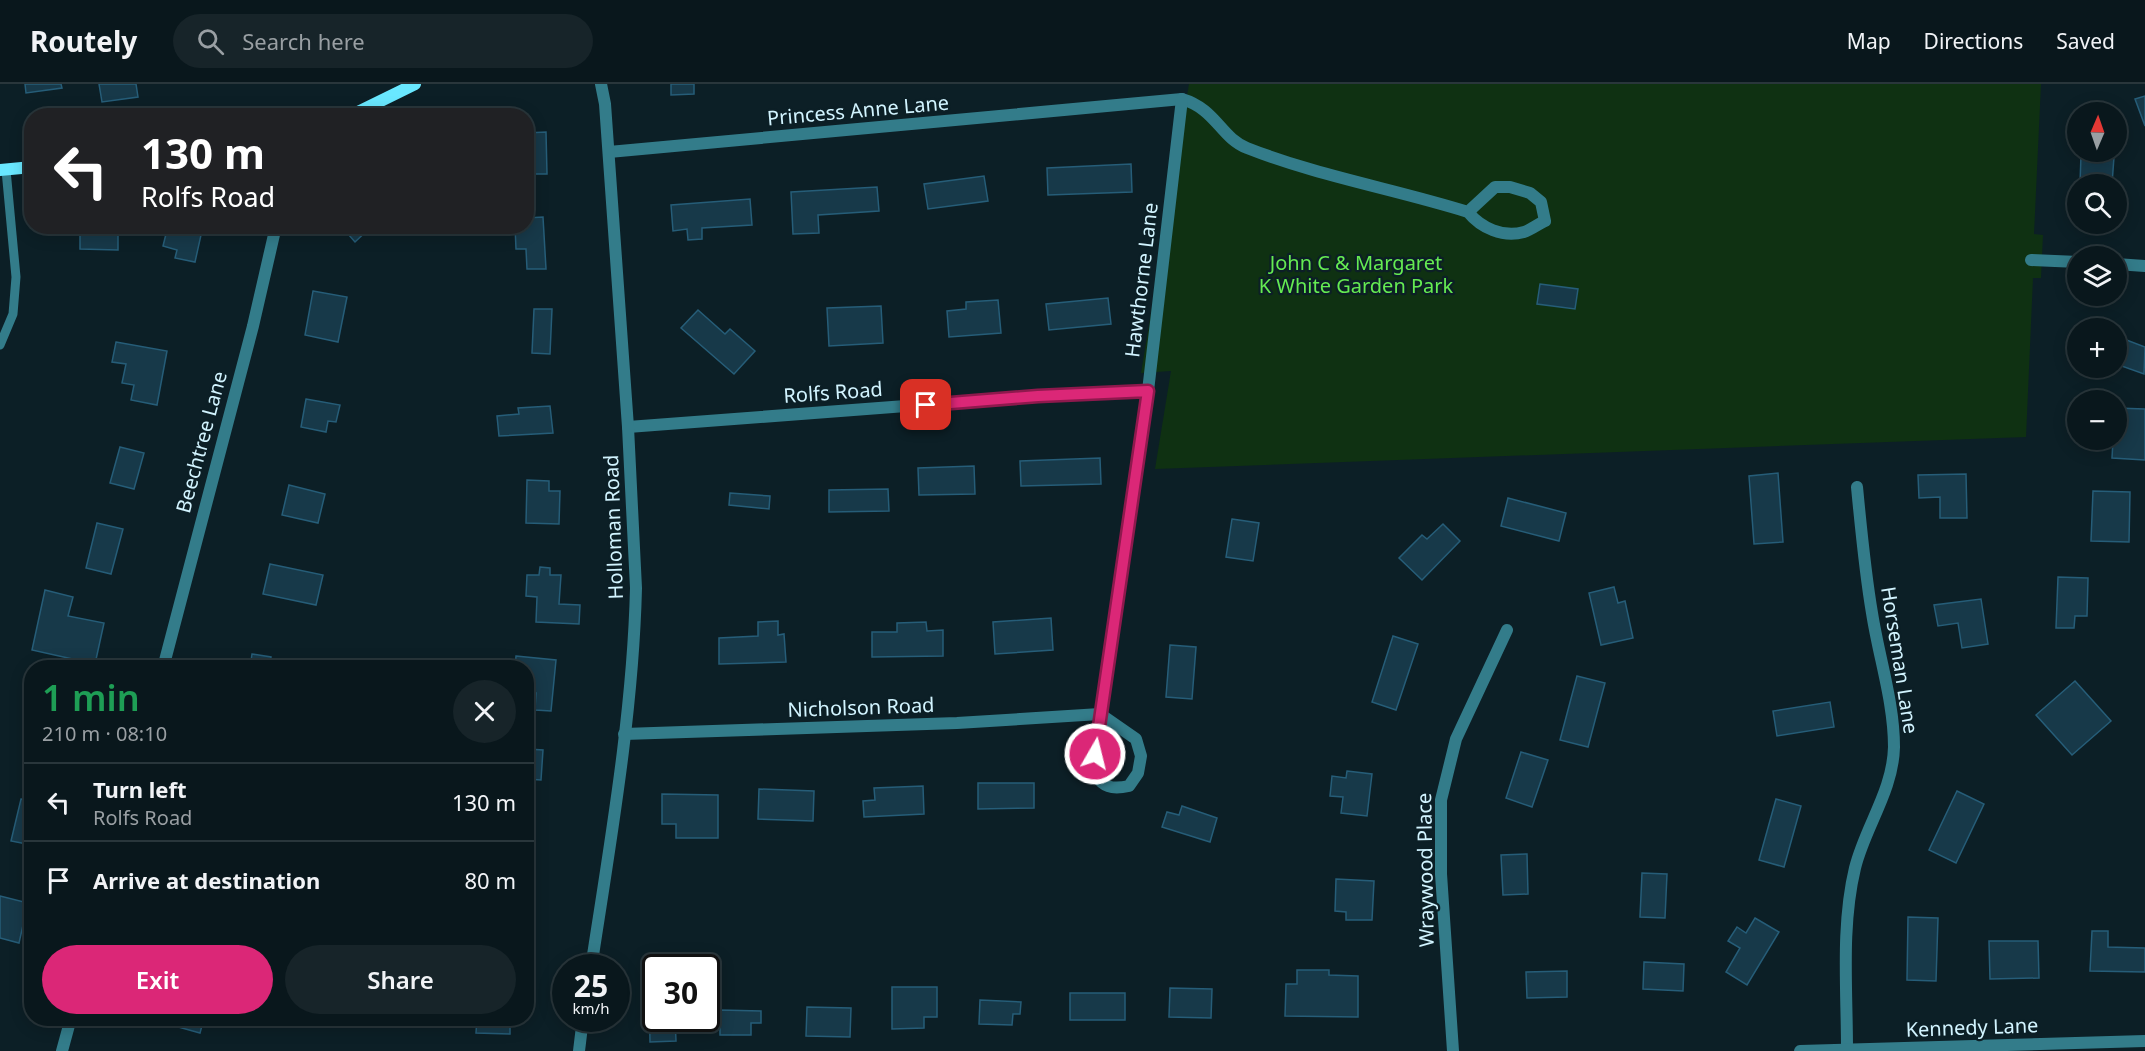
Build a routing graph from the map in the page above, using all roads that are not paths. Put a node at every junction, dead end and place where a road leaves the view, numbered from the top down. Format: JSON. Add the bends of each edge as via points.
{"nodes":[{"id":1,"x":415,"y":84,"type":"edge"},
{"id":2,"x":601,"y":84,"type":"edge"},
{"id":3,"x":1182,"y":99,"type":"junction"},
{"id":4,"x":366,"y":108,"type":"edge"},
{"id":5,"x":609,"y":152,"type":"junction"},
{"id":6,"x":24,"y":168,"type":"edge"},
{"id":7,"x":3,"y":170,"type":"edge"},
{"id":8,"x":1468,"y":212,"type":"junction"},
{"id":9,"x":274,"y":234,"type":"edge"},
{"id":10,"x":2031,"y":260,"type":"dead end"},
{"id":11,"x":2067,"y":262,"type":"edge"},
{"id":12,"x":2127,"y":265,"type":"edge"},
{"id":13,"x":2145,"y":266,"type":"edge"},
{"id":14,"x":0,"y":345,"type":"edge"},
{"id":15,"x":1148,"y":391,"type":"junction"},
{"id":16,"x":628,"y":427,"type":"junction"},
{"id":17,"x":1857,"y":487,"type":"dead end"},
{"id":18,"x":1507,"y":630,"type":"dead end"},
{"id":19,"x":165,"y":660,"type":"edge"},
{"id":20,"x":1101,"y":714,"type":"junction"},
{"id":21,"x":624,"y":734,"type":"junction"},
{"id":22,"x":593,"y":954,"type":"edge"},
{"id":23,"x":69,"y":1026,"type":"edge"},
{"id":24,"x":581,"y":1032,"type":"edge"},
{"id":25,"x":2145,"y":1041,"type":"edge"},
{"id":26,"x":1847,"y":1048,"type":"junction"},
{"id":27,"x":62,"y":1051,"type":"edge"},
{"id":28,"x":579,"y":1051,"type":"edge"},
{"id":29,"x":1453,"y":1051,"type":"edge"},
{"id":30,"x":1800,"y":1051,"type":"edge"}],
"edges":[{"from":1,"to":4,"type":"main road"},
{"from":2,"to":5,"type":"street","name":"Holloman Road"},
{"from":3,"to":5,"type":"street","name":"Princess Anne Lane"},
{"from":3,"to":8,"type":"street","via":[[1210,114],[1244,147]]},
{"from":3,"to":15,"type":"street","name":"Hawthorne Lane"},
{"from":5,"to":16,"type":"street","name":"Holloman Road"},
{"from":6,"to":7,"type":"main road"},
{"from":7,"to":14,"type":"lane","via":[[16,277],[13,314]]},
{"from":8,"to":8,"type":"street","via":[[1482,225],[1500,233],[1524,232],[1545,221],[1541,202],[1530,193],[1510,187],[1495,187]]},
{"from":9,"to":19,"type":"street","name":"Beechtree Lane"},
{"from":10,"to":11,"type":"street"},
{"from":12,"to":13,"type":"street"},
{"from":15,"to":16,"type":"street","name":"Rolfs Road"},
{"from":15,"to":20,"type":"street","name":"Hawthorne Lane"},
{"from":16,"to":21,"type":"street","name":"Holloman Road","via":[[636,598]]},
{"from":17,"to":26,"type":"street","name":"Horseman Lane","via":[[1894,749],[1889,779],[1856,865],[1849,898]]},
{"from":18,"to":29,"type":"street","name":"Wraywood Place","via":[[1456,739],[1441,800],[1441,874]]},
{"from":20,"to":20,"type":"street","name":"Hawthorne Lane","via":[[1093,773],[1103,786],[1129,786],[1138,773],[1141,756],[1136,739]]},
{"from":20,"to":21,"type":"street","name":"Nicholson Road"},
{"from":21,"to":22,"type":"street","name":"Holloman Road"},
{"from":23,"to":27,"type":"street"},
{"from":24,"to":28,"type":"street"},
{"from":25,"to":26,"type":"street","name":"Kennedy Lane"},
{"from":26,"to":30,"type":"street","name":"Kennedy Lane"}]}
